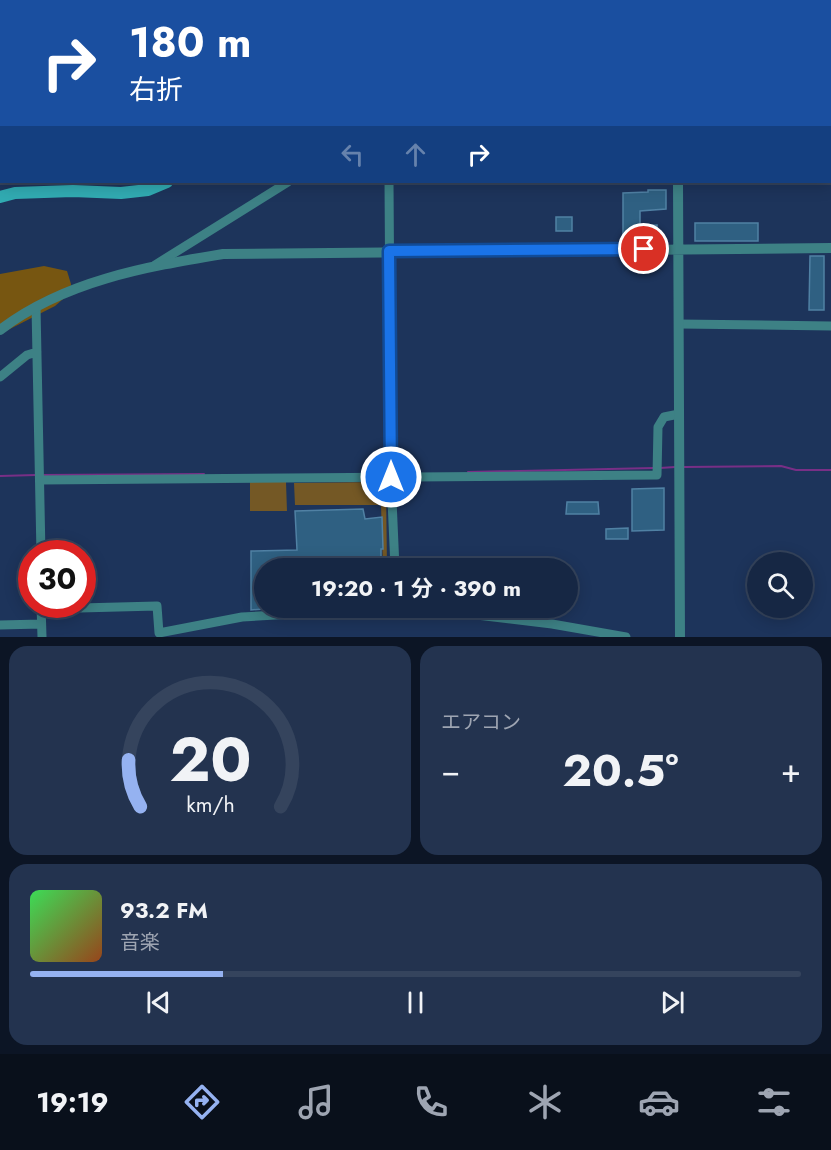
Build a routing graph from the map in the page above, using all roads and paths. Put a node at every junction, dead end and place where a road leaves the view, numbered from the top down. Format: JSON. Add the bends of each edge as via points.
{"nodes":[{"id":1,"x":165,"y":183,"type":"edge"},
{"id":2,"x":286,"y":183,"type":"edge"},
{"id":3,"x":389,"y":183,"type":"edge"},
{"id":4,"x":678,"y":183,"type":"edge"},
{"id":5,"x":110,"y":187,"type":"edge"},
{"id":6,"x":0,"y":197,"type":"edge"},
{"id":7,"x":831,"y":248,"type":"edge"},
{"id":8,"x":679,"y":249,"type":"junction"},
{"id":9,"x":389,"y":251,"type":"junction"},
{"id":10,"x":155,"y":265,"type":"junction"},
{"id":11,"x":36,"y":307,"type":"junction"},
{"id":12,"x":679,"y":324,"type":"junction"},
{"id":13,"x":831,"y":326,"type":"edge"},
{"id":14,"x":0,"y":330,"type":"edge"},
{"id":15,"x":37,"y":352,"type":"junction"},
{"id":16,"x":0,"y":377,"type":"edge"},
{"id":17,"x":679,"y":414,"type":"junction"},
{"id":18,"x":391,"y":477,"type":"junction"},
{"id":19,"x":40,"y":480,"type":"junction"},
{"id":20,"x":41,"y":540,"type":"edge"},
{"id":21,"x":395,"y":558,"type":"edge"},
{"id":22,"x":96,"y":607,"type":"edge"},
{"id":23,"x":254,"y":615,"type":"edge"},
{"id":24,"x":41,"y":618,"type":"edge"},
{"id":25,"x":502,"y":618,"type":"edge"},
{"id":26,"x":41,"y":624,"type":"junction"},
{"id":27,"x":0,"y":625,"type":"edge"},
{"id":28,"x":42,"y":637,"type":"edge"},
{"id":29,"x":626,"y":637,"type":"edge"},
{"id":30,"x":680,"y":637,"type":"edge"}],
"edges":[{"from":1,"to":5,"type":"main road","via":[[148,190]]},
{"from":2,"to":10,"type":"street"},
{"from":3,"to":9,"type":"street"},
{"from":4,"to":8,"type":"street"},
{"from":5,"to":6,"type":"main road"},
{"from":7,"to":8,"type":"street"},
{"from":8,"to":9,"type":"street"},
{"from":8,"to":12,"type":"street"},
{"from":9,"to":10,"type":"street","via":[[223,254]]},
{"from":9,"to":18,"type":"street"},
{"from":10,"to":11,"type":"street","via":[[63,293]]},
{"from":11,"to":14,"type":"street"},
{"from":11,"to":15,"type":"street"},
{"from":12,"to":13,"type":"street"},
{"from":12,"to":17,"type":"street"},
{"from":15,"to":16,"type":"street","via":[[27,355]]},
{"from":15,"to":19,"type":"street"},
{"from":17,"to":18,"type":"street","via":[[664,417],[658,427],[657,475]]},
{"from":17,"to":30,"type":"street"},
{"from":18,"to":19,"type":"street"},
{"from":18,"to":21,"type":"street"},
{"from":19,"to":20,"type":"street"},
{"from":22,"to":23,"type":"street","via":[[157,606],[159,633]]},
{"from":24,"to":26,"type":"street"},
{"from":25,"to":29,"type":"street"},
{"from":26,"to":27,"type":"street"},
{"from":26,"to":28,"type":"street"}]}
